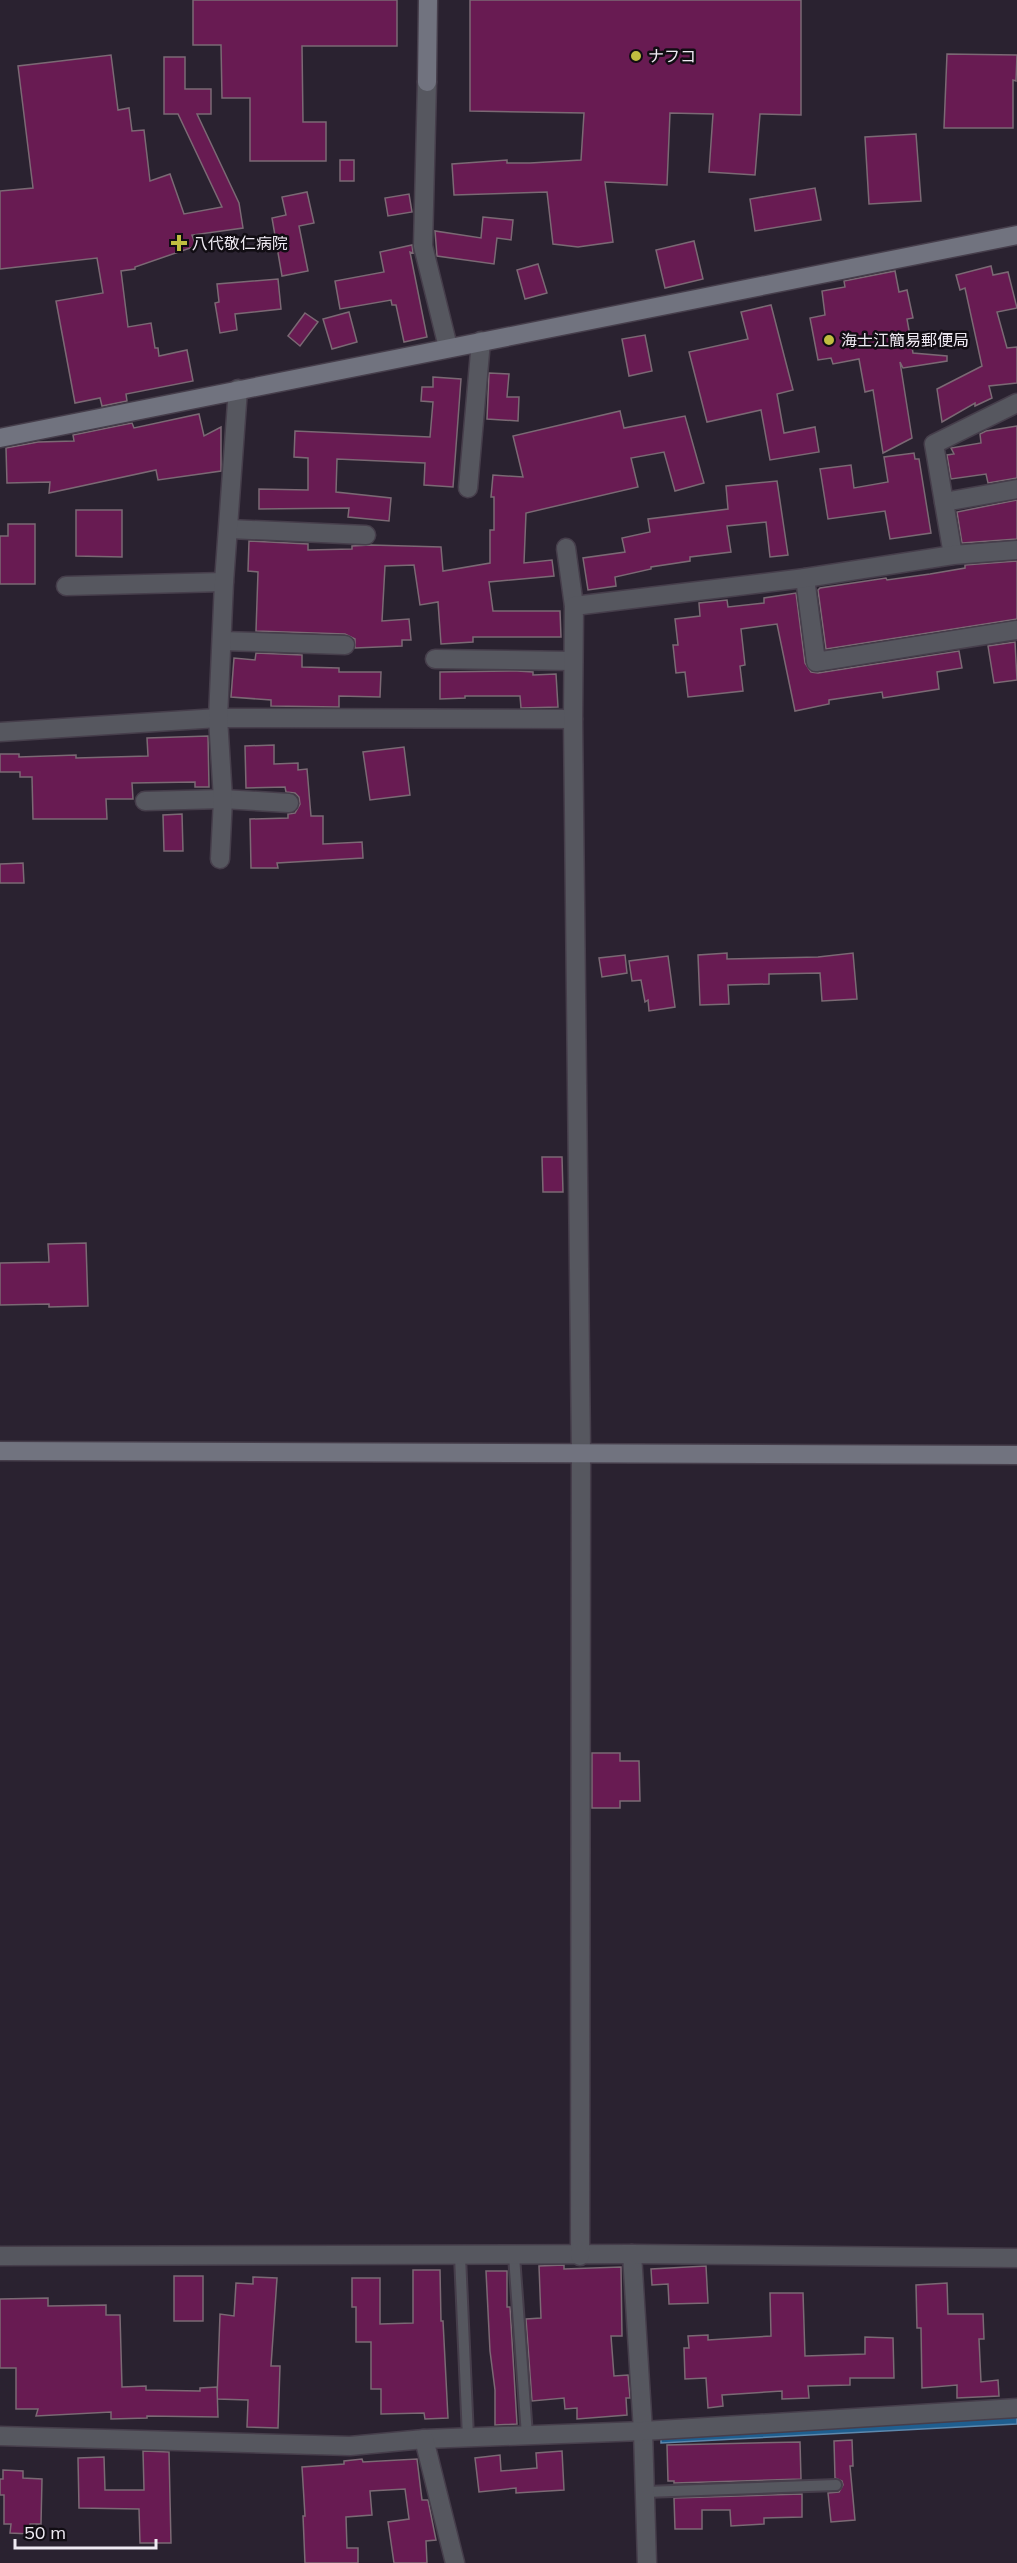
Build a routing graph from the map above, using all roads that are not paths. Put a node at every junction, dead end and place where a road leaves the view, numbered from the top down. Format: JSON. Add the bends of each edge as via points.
{"nodes":[{"id":1,"x":428,"y":0,"type":"edge"},
{"id":2,"x":1016,"y":237,"type":"edge"},
{"id":3,"x":481,"y":341,"type":"junction"},
{"id":4,"x":448,"y":347,"type":"junction"},
{"id":5,"x":238,"y":389,"type":"junction"},
{"id":6,"x":1017,"y":403,"type":"edge"},
{"id":7,"x":1,"y":432,"type":"edge"},
{"id":8,"x":468,"y":488,"type":"dead end"},
{"id":9,"x":1017,"y":489,"type":"edge"},
{"id":10,"x":944,"y":502,"type":"junction"},
{"id":11,"x":230,"y":529,"type":"junction"},
{"id":12,"x":366,"y":535,"type":"dead end"},
{"id":13,"x":566,"y":548,"type":"dead end"},
{"id":14,"x":1017,"y":550,"type":"edge"},
{"id":15,"x":953,"y":555,"type":"junction"},
{"id":16,"x":805,"y":578,"type":"junction"},
{"id":17,"x":225,"y":582,"type":"junction"},
{"id":18,"x":66,"y":586,"type":"dead end"},
{"id":19,"x":574,"y":606,"type":"junction"},
{"id":20,"x":1017,"y":630,"type":"edge"},
{"id":21,"x":222,"y":641,"type":"junction"},
{"id":22,"x":345,"y":645,"type":"dead end"},
{"id":23,"x":435,"y":659,"type":"dead end"},
{"id":24,"x":573,"y":661,"type":"junction"},
{"id":25,"x":219,"y":718,"type":"junction"},
{"id":26,"x":573,"y":718,"type":"junction"},
{"id":27,"x":0,"y":732,"type":"edge"},
{"id":28,"x":223,"y":799,"type":"junction"},
{"id":29,"x":145,"y":801,"type":"dead end"},
{"id":30,"x":289,"y":804,"type":"dead end"},
{"id":31,"x":220,"y":859,"type":"dead end"},
{"id":32,"x":0,"y":1451,"type":"edge"},
{"id":33,"x":582,"y":1452,"type":"junction"},
{"id":34,"x":1017,"y":1455,"type":"edge"},
{"id":35,"x":632,"y":2254,"type":"junction"},
{"id":36,"x":0,"y":2256,"type":"edge"},
{"id":37,"x":460,"y":2256,"type":"junction"},
{"id":38,"x":514,"y":2256,"type":"junction"},
{"id":39,"x":580,"y":2256,"type":"junction"},
{"id":40,"x":1017,"y":2258,"type":"edge"},
{"id":41,"x":1017,"y":2408,"type":"edge"},
{"id":42,"x":643,"y":2431,"type":"junction"},
{"id":43,"x":527,"y":2435,"type":"junction"},
{"id":44,"x":0,"y":2436,"type":"edge"},
{"id":45,"x":468,"y":2437,"type":"junction"},
{"id":46,"x":424,"y":2439,"type":"junction"},
{"id":47,"x":836,"y":2485,"type":"dead end"},
{"id":48,"x":645,"y":2492,"type":"junction"},
{"id":49,"x":455,"y":2563,"type":"edge"},
{"id":50,"x":647,"y":2563,"type":"edge"}],
"edges":[{"from":1,"to":4,"type":"street","via":[[423,246]]},
{"from":2,"to":3,"type":"street"},
{"from":3,"to":4,"type":"street"},
{"from":3,"to":8,"type":"street"},
{"from":4,"to":5,"type":"street"},
{"from":5,"to":7,"type":"street"},
{"from":5,"to":11,"type":"street"},
{"from":6,"to":10,"type":"street","via":[[934,444]]},
{"from":9,"to":10,"type":"street"},
{"from":10,"to":15,"type":"street"},
{"from":11,"to":12,"type":"street"},
{"from":11,"to":17,"type":"street"},
{"from":13,"to":19,"type":"street"},
{"from":14,"to":15,"type":"street"},
{"from":15,"to":16,"type":"street"},
{"from":16,"to":19,"type":"street"},
{"from":16,"to":20,"type":"street","via":[[816,662]]},
{"from":17,"to":18,"type":"street"},
{"from":17,"to":21,"type":"street"},
{"from":19,"to":24,"type":"street"},
{"from":21,"to":22,"type":"street"},
{"from":21,"to":25,"type":"street"},
{"from":23,"to":24,"type":"street"},
{"from":24,"to":26,"type":"street"},
{"from":25,"to":26,"type":"street"},
{"from":25,"to":27,"type":"street"},
{"from":25,"to":28,"type":"street"},
{"from":26,"to":33,"type":"street"},
{"from":28,"to":29,"type":"street"},
{"from":28,"to":30,"type":"street"},
{"from":28,"to":31,"type":"street"},
{"from":32,"to":33,"type":"street"},
{"from":33,"to":34,"type":"street"},
{"from":33,"to":39,"type":"street"},
{"from":35,"to":39,"type":"street"},
{"from":35,"to":40,"type":"street"},
{"from":35,"to":42,"type":"street"},
{"from":36,"to":37,"type":"street"},
{"from":37,"to":38,"type":"street"},
{"from":37,"to":45,"type":"lane"},
{"from":38,"to":39,"type":"street"},
{"from":38,"to":43,"type":"lane"},
{"from":41,"to":42,"type":"street"},
{"from":42,"to":43,"type":"street"},
{"from":42,"to":48,"type":"street"},
{"from":43,"to":45,"type":"street"},
{"from":44,"to":46,"type":"street","via":[[350,2446]]},
{"from":45,"to":46,"type":"street"},
{"from":46,"to":49,"type":"street"},
{"from":47,"to":48,"type":"lane"},
{"from":48,"to":50,"type":"street"}]}
